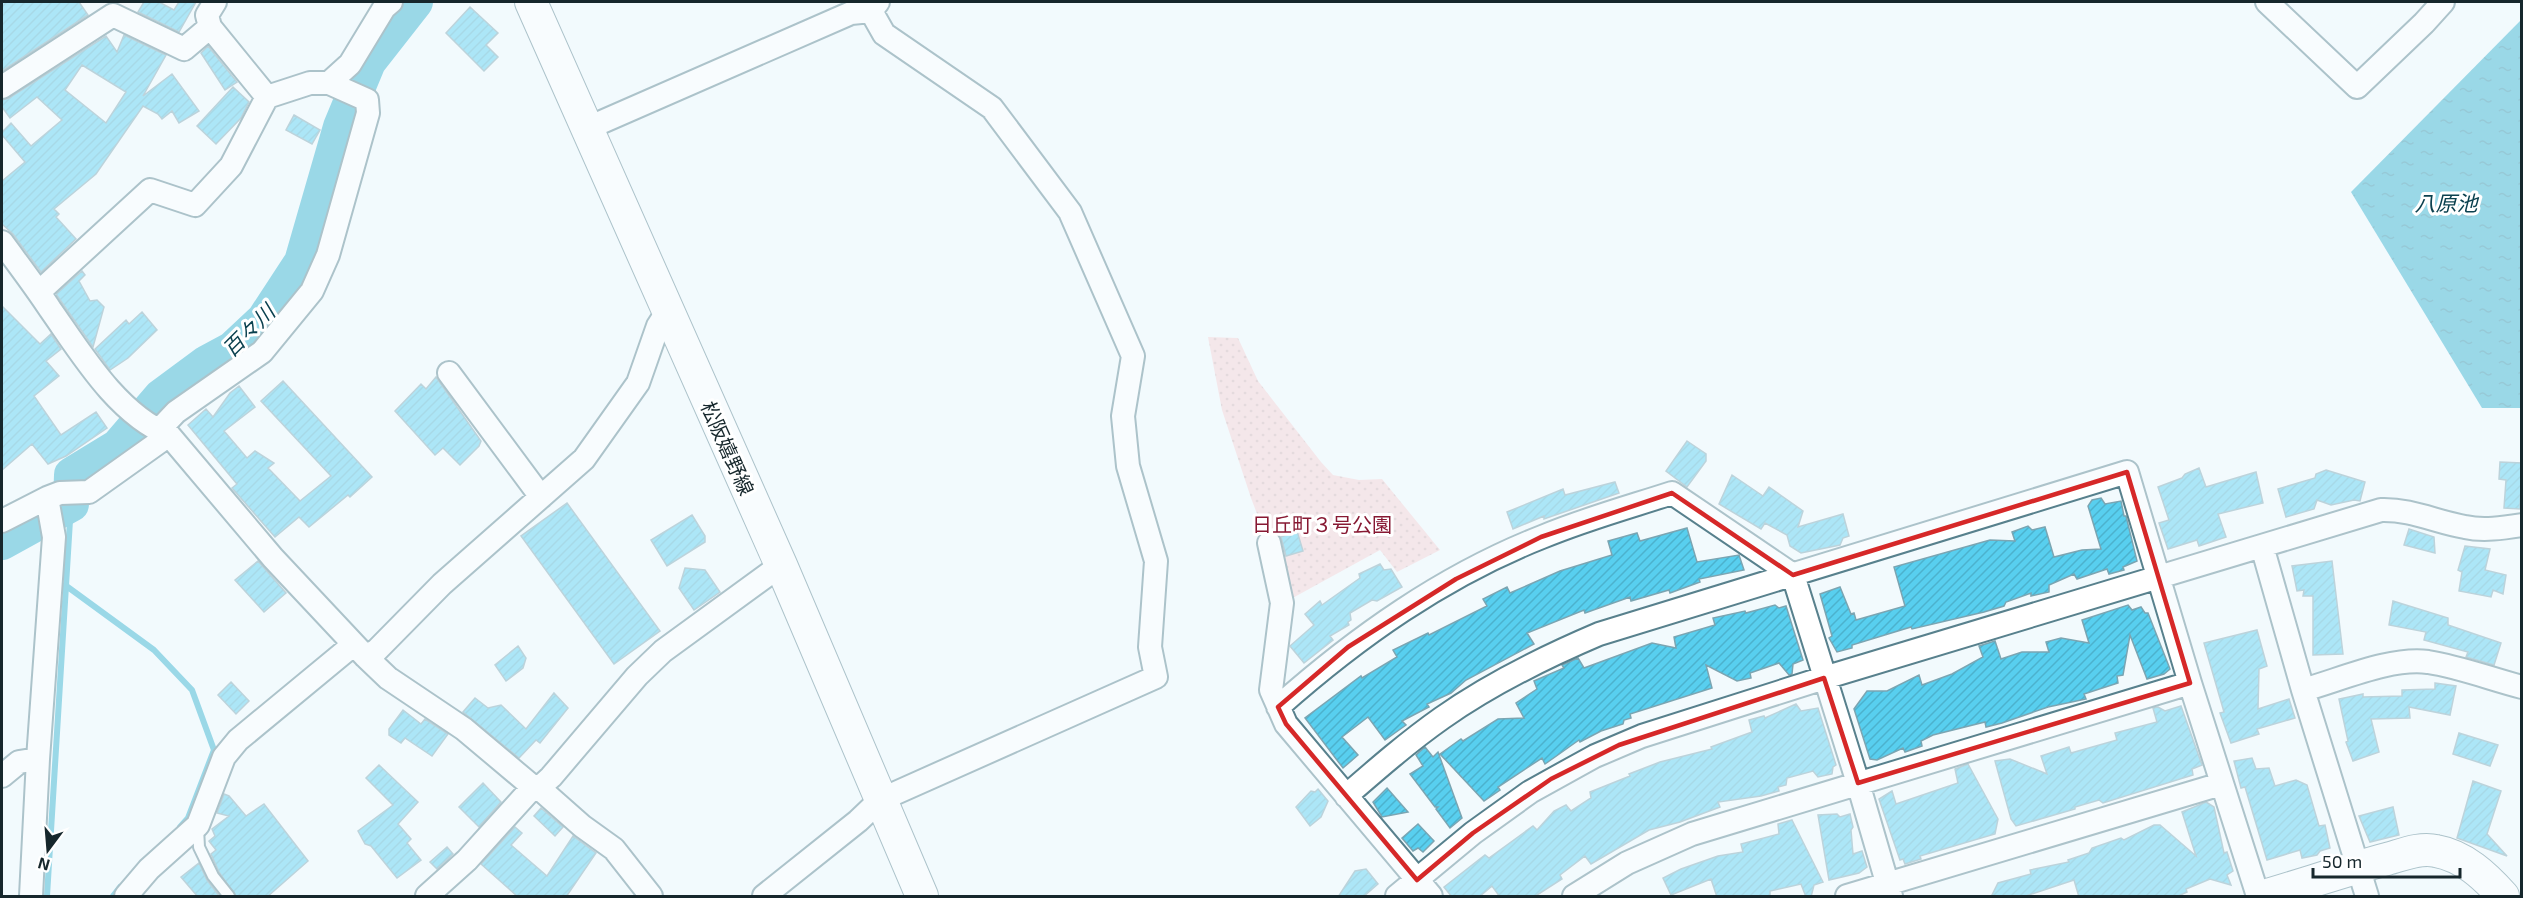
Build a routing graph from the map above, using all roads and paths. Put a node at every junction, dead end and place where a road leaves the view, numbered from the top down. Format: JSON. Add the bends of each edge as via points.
{"nodes":[{"id":1,"x":215,"y":2,"type":"edge"},
{"id":2,"x":391,"y":2,"type":"edge"},
{"id":3,"x":531,"y":2,"type":"edge"},
{"id":4,"x":2267,"y":2,"type":"edge"},
{"id":5,"x":2443,"y":2,"type":"edge"},
{"id":6,"x":874,"y":6,"type":"edge"},
{"id":7,"x":210,"y":27,"type":"junction"},
{"id":8,"x":2,"y":87,"type":"edge"},
{"id":9,"x":345,"y":90,"type":"junction"},
{"id":10,"x":267,"y":97,"type":"junction"},
{"id":11,"x":588,"y":128,"type":"junction"},
{"id":12,"x":2,"y":242,"type":"edge"},
{"id":13,"x":39,"y":292,"type":"junction"},
{"id":14,"x":667,"y":312,"type":"junction"},
{"id":15,"x":449,"y":373,"type":"dead end"},
{"id":16,"x":160,"y":431,"type":"junction"},
{"id":17,"x":541,"y":497,"type":"junction"},
{"id":18,"x":52,"y":499,"type":"junction"},
{"id":19,"x":2,"y":521,"type":"edge"},
{"id":20,"x":2522,"y":525,"type":"edge"},
{"id":21,"x":1269,"y":543,"type":"dead end"},
{"id":22,"x":2262,"y":546,"type":"junction"},
{"id":23,"x":781,"y":566,"type":"junction"},
{"id":24,"x":1793,"y":575,"type":"junction"},
{"id":25,"x":2159,"y":578,"type":"junction"},
{"id":26,"x":359,"y":650,"type":"junction"},
{"id":27,"x":1824,"y":678,"type":"junction"},
{"id":28,"x":2190,"y":683,"type":"junction"},
{"id":29,"x":2522,"y":687,"type":"edge"},
{"id":30,"x":2303,"y":690,"type":"junction"},
{"id":31,"x":1278,"y":707,"type":"junction"},
{"id":32,"x":38,"y":759,"type":"junction"},
{"id":33,"x":2,"y":776,"type":"edge"},
{"id":34,"x":1858,"y":783,"type":"junction"},
{"id":35,"x":2222,"y":784,"type":"junction"},
{"id":36,"x":536,"y":787,"type":"junction"},
{"id":37,"x":1346,"y":796,"type":"junction"},
{"id":38,"x":880,"y":800,"type":"junction"},
{"id":39,"x":198,"y":825,"type":"junction"},
{"id":40,"x":2358,"y":867,"type":"junction"},
{"id":41,"x":1424,"y":888,"type":"edge"},
{"id":42,"x":1888,"y":890,"type":"edge"},
{"id":43,"x":31,"y":897,"type":"edge"},
{"id":44,"x":126,"y":897,"type":"edge"},
{"id":45,"x":229,"y":897,"type":"edge"},
{"id":46,"x":427,"y":897,"type":"edge"},
{"id":47,"x":651,"y":897,"type":"edge"},
{"id":48,"x":764,"y":897,"type":"edge"},
{"id":49,"x":922,"y":897,"type":"edge"},
{"id":50,"x":1398,"y":897,"type":"edge"},
{"id":51,"x":1574,"y":897,"type":"edge"},
{"id":52,"x":1847,"y":897,"type":"edge"},
{"id":53,"x":2258,"y":897,"type":"edge"},
{"id":54,"x":2264,"y":897,"type":"edge"},
{"id":55,"x":2367,"y":897,"type":"edge"},
{"id":56,"x":2503,"y":897,"type":"edge"}],
"edges":[{"from":1,"to":7,"type":"street","via":[[207,15]]},
{"from":2,"to":9,"type":"street","via":[[350,64]]},
{"from":3,"to":11,"type":"main road","name":"松阪嬉野線"},
{"from":4,"to":5,"type":"street","via":[[2357,87]]},
{"from":6,"to":11,"type":"street"},
{"from":6,"to":38,"type":"street","via":[[884,34],[992,108],[1070,212],[1133,356],[1123,417],[1128,466],[1156,561],[1150,647],[1156,677]]},
{"from":7,"to":8,"type":"street","via":[[184,49],[113,15]]},
{"from":7,"to":10,"type":"street"},
{"from":9,"to":10,"type":"street","via":[[310,83]]},
{"from":9,"to":16,"type":"street","via":[[366,100],[369,113],[328,255],[312,291],[262,352],[176,412]]},
{"from":10,"to":13,"type":"street","via":[[231,166],[195,205],[150,190]]},
{"from":11,"to":14,"type":"main road","name":"松阪嬉野線"},
{"from":12,"to":13,"type":"street"},
{"from":13,"to":16,"type":"street","via":[[87,362],[130,412]]},
{"from":14,"to":17,"type":"street","via":[[658,326],[638,383],[594,447]]},
{"from":14,"to":23,"type":"main road","name":"松阪嬉野線"},
{"from":15,"to":17,"type":"street"},
{"from":16,"to":18,"type":"street","via":[[89,492]]},
{"from":16,"to":26,"type":"street"},
{"from":17,"to":26,"type":"street","via":[[442,584],[376,651]]},
{"from":18,"to":19,"type":"street"},
{"from":18,"to":32,"type":"street","via":[[54,537]]},
{"from":20,"to":22,"type":"street","via":[[2480,529],[2408,511],[2381,510]]},
{"from":21,"to":31,"type":"street","via":[[1282,603],[1271,690]]},
{"from":22,"to":25,"type":"street"},
{"from":22,"to":30,"type":"street"},
{"from":23,"to":36,"type":"street","via":[[663,651],[551,777]]},
{"from":23,"to":38,"type":"main road","name":"松阪嬉野線"},
{"from":24,"to":25,"type":"street","via":[[2127,472]]},
{"from":24,"to":27,"type":"street"},
{"from":24,"to":31,"type":"street","via":[[1672,493],[1541,537],[1464,574],[1364,636]]},
{"from":24,"to":37,"type":"street","via":[[1599,634],[1549,656],[1442,718]]},
{"from":25,"to":27,"type":"street"},
{"from":25,"to":28,"type":"street"},
{"from":26,"to":36,"type":"street","via":[[388,678],[464,729]]},
{"from":26,"to":39,"type":"street","via":[[238,740],[224,757]]},
{"from":27,"to":34,"type":"street"},
{"from":27,"to":41,"type":"street","via":[[1642,736],[1551,779],[1473,833]]},
{"from":28,"to":34,"type":"street"},
{"from":28,"to":35,"type":"street"},
{"from":29,"to":30,"type":"street","via":[[2445,666],[2413,662]]},
{"from":30,"to":40,"type":"street"},
{"from":31,"to":37,"type":"street","via":[[1286,724]]},
{"from":32,"to":33,"type":"street","via":[[19,762]]},
{"from":32,"to":43,"type":"street"},
{"from":34,"to":42,"type":"street"},
{"from":34,"to":51,"type":"street","via":[[1669,842],[1626,863]]},
{"from":35,"to":42,"type":"street"},
{"from":35,"to":53,"type":"street"},
{"from":36,"to":46,"type":"street"},
{"from":36,"to":47,"type":"street","via":[[614,849]]},
{"from":37,"to":41,"type":"street"},
{"from":38,"to":48,"type":"street"},
{"from":38,"to":49,"type":"main road","name":"松阪嬉野線"},
{"from":39,"to":44,"type":"street","via":[[149,869]]},
{"from":39,"to":45,"type":"lane","via":[[199,848]]},
{"from":40,"to":54,"type":"main road"},
{"from":40,"to":55,"type":"street"},
{"from":40,"to":56,"type":"main road","via":[[2419,850],[2434,850],[2484,875]]},
{"from":41,"to":50,"type":"street"},
{"from":42,"to":52,"type":"street"}]}
